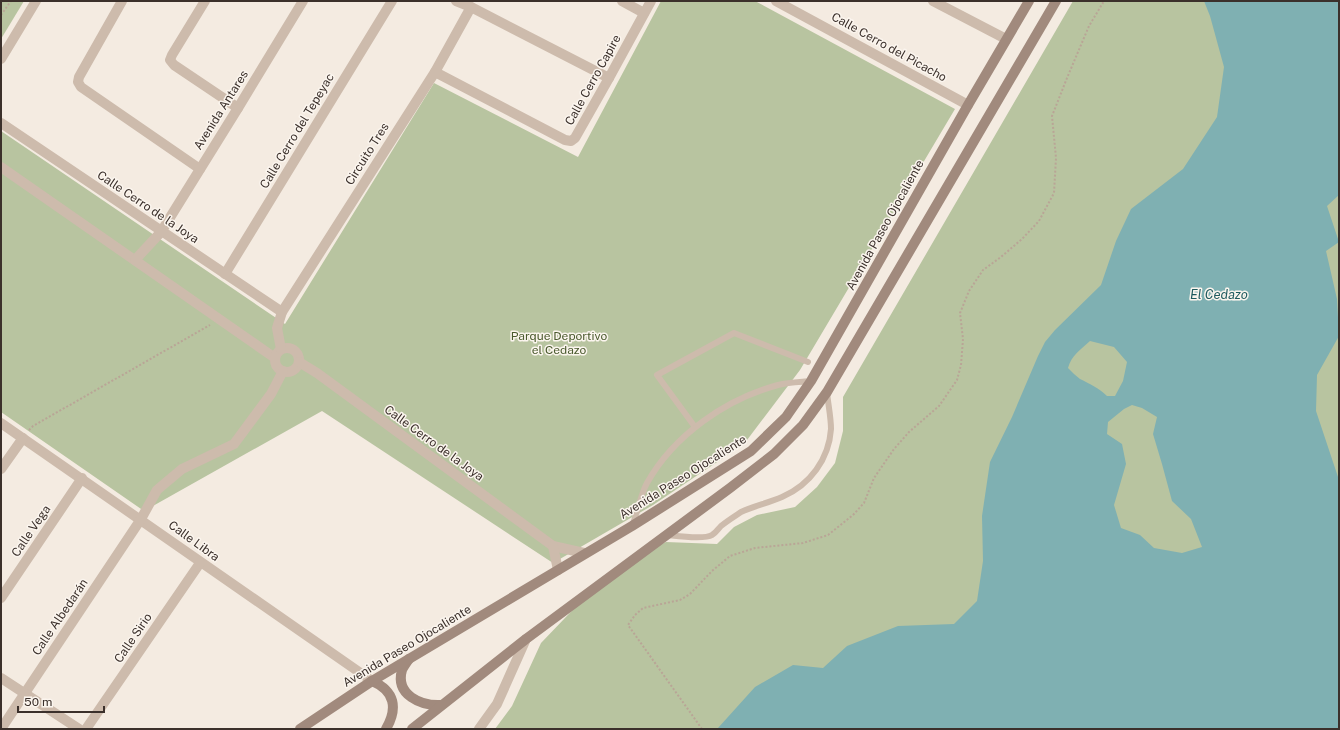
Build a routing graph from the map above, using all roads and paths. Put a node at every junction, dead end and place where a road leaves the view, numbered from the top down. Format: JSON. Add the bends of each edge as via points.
{"nodes":[{"id":1,"x":11,"y":1,"type":"edge"},
{"id":2,"x":36,"y":1,"type":"edge"},
{"id":3,"x":122,"y":1,"type":"edge"},
{"id":4,"x":205,"y":1,"type":"edge"},
{"id":5,"x":303,"y":1,"type":"edge"},
{"id":6,"x":392,"y":1,"type":"edge"},
{"id":7,"x":456,"y":1,"type":"edge"},
{"id":8,"x":622,"y":1,"type":"edge"},
{"id":9,"x":651,"y":1,"type":"edge"},
{"id":10,"x":776,"y":1,"type":"edge"},
{"id":11,"x":933,"y":1,"type":"edge"},
{"id":12,"x":1029,"y":1,"type":"edge"},
{"id":13,"x":1056,"y":1,"type":"edge"},
{"id":14,"x":1104,"y":1,"type":"edge"},
{"id":15,"x":471,"y":7,"type":"junction"},
{"id":16,"x":644,"y":13,"type":"junction"},
{"id":17,"x":1,"y":15,"type":"edge"},
{"id":18,"x":1006,"y":39,"type":"junction"},
{"id":19,"x":1,"y":59,"type":"edge"},
{"id":20,"x":435,"y":72,"type":"junction"},
{"id":21,"x":609,"y":78,"type":"junction"},
{"id":22,"x":968,"y":105,"type":"junction"},
{"id":23,"x":238,"y":108,"type":"junction"},
{"id":24,"x":1,"y":123,"type":"edge"},
{"id":25,"x":1,"y":167,"type":"edge"},
{"id":26,"x":200,"y":169,"type":"junction"},
{"id":27,"x":161,"y":232,"type":"junction"},
{"id":28,"x":135,"y":260,"type":"junction"},
{"id":29,"x":225,"y":274,"type":"junction"},
{"id":30,"x":282,"y":312,"type":"junction"},
{"id":31,"x":220,"y":319,"type":"junction"},
{"id":32,"x":278,"y":354,"type":"junction"},
{"id":33,"x":299,"y":362,"type":"junction"},
{"id":34,"x":808,"y":362,"type":"dead end"},
{"id":35,"x":283,"y":371,"type":"junction"},
{"id":36,"x":811,"y":381,"type":"junction"},
{"id":37,"x":827,"y":392,"type":"junction"},
{"id":38,"x":1,"y":423,"type":"edge"},
{"id":39,"x":695,"y":427,"type":"junction"},
{"id":40,"x":23,"y":438,"type":"junction"},
{"id":41,"x":1,"y":469,"type":"edge"},
{"id":42,"x":82,"y":478,"type":"junction"},
{"id":43,"x":140,"y":519,"type":"junction"},
{"id":44,"x":632,"y":526,"type":"junction"},
{"id":45,"x":667,"y":535,"type":"junction"},
{"id":46,"x":553,"y":546,"type":"junction"},
{"id":47,"x":584,"y":553,"type":"junction"},
{"id":48,"x":200,"y":563,"type":"junction"},
{"id":49,"x":558,"y":570,"type":"junction"},
{"id":50,"x":1,"y":598,"type":"edge"},
{"id":51,"x":526,"y":639,"type":"junction"},
{"id":52,"x":409,"y":659,"type":"junction"},
{"id":53,"x":1,"y":678,"type":"edge"},
{"id":54,"x":372,"y":681,"type":"junction"},
{"id":55,"x":25,"y":694,"type":"junction"},
{"id":56,"x":441,"y":705,"type":"junction"},
{"id":57,"x":1,"y":729,"type":"edge"},
{"id":58,"x":79,"y":729,"type":"edge"},
{"id":59,"x":86,"y":729,"type":"edge"},
{"id":60,"x":300,"y":729,"type":"edge"},
{"id":61,"x":386,"y":729,"type":"edge"},
{"id":62,"x":412,"y":729,"type":"edge"},
{"id":63,"x":479,"y":729,"type":"edge"},
{"id":64,"x":702,"y":729,"type":"edge"}],
"edges":[{"from":1,"to":17,"type":"path"},
{"from":2,"to":19,"type":"street"},
{"from":3,"to":26,"type":"street","via":[[78,82],[81,87]]},
{"from":4,"to":23,"type":"street","via":[[170,60]]},
{"from":5,"to":23,"type":"street","name":"Avenida Antares"},
{"from":6,"to":29,"type":"street","name":"Calle Cerro del Tepeyac"},
{"from":7,"to":15,"type":"street"},
{"from":8,"to":16,"type":"street"},
{"from":9,"to":16,"type":"street","name":"Calle Cerro Capire"},
{"from":10,"to":22,"type":"street","name":"Calle Cerro del Picacho"},
{"from":11,"to":18,"type":"street"},
{"from":12,"to":18,"type":"main road","name":"Avenida Paseo Ojocaliente"},
{"from":13,"to":37,"type":"main road"},
{"from":14,"to":64,"type":"path","via":[[1089,26],[1052,116],[1056,158],[1054,193],[1039,221],[1022,239],[983,270],[969,290],[960,313],[961,365],[957,380],[939,406],[894,448],[874,478],[864,503],[828,535],[803,543],[755,548],[730,556],[690,594],[680,600],[643,608],[628,624]]},
{"from":15,"to":20,"type":"street","name":"Circuito Tres"},
{"from":15,"to":21,"type":"street"},
{"from":16,"to":21,"type":"street","name":"Calle Cerro Capire"},
{"from":18,"to":22,"type":"main road","name":"Avenida Paseo Ojocaliente"},
{"from":20,"to":21,"type":"street","name":"Calle Cerro Capire","via":[[571,141]]},
{"from":20,"to":30,"type":"street","name":"Circuito Tres"},
{"from":22,"to":36,"type":"main road","name":"Avenida Paseo Ojocaliente"},
{"from":23,"to":26,"type":"street","name":"Avenida Antares"},
{"from":24,"to":27,"type":"street","name":"Calle Cerro de la Joya"},
{"from":25,"to":28,"type":"street"},
{"from":26,"to":27,"type":"street","name":"Avenida Antares"},
{"from":27,"to":28,"type":"street","name":"Avenida Antares"},
{"from":27,"to":29,"type":"street","name":"Calle Cerro de la Joya"},
{"from":28,"to":31,"type":"street"},
{"from":29,"to":30,"type":"street","name":"Calle Cerro de la Joya"},
{"from":30,"to":32,"type":"street","via":[[277,328]]},
{"from":31,"to":32,"type":"street"},
{"from":31,"to":40,"type":"path","via":[[32,426]]},
{"from":32,"to":33,"type":"street","via":[[287,348],[292,349],[299,356]]},
{"from":32,"to":35,"type":"street","via":[[276,363]]},
{"from":33,"to":35,"type":"street","via":[[293,370]]},
{"from":33,"to":46,"type":"street","name":"Calle Cerro de la Joya"},
{"from":34,"to":39,"type":"lane","via":[[734,333],[657,375]]},
{"from":35,"to":43,"type":"street","name":"Calle Albedarán","via":[[271,394],[234,444],[182,469],[157,490]]},
{"from":36,"to":39,"type":"lane","via":[[779,385],[760,392],[717,412]]},
{"from":36,"to":44,"type":"main road","name":"Avenida Paseo Ojocaliente","via":[[786,417],[751,451]]},
{"from":37,"to":45,"type":"main road","via":[[803,425],[774,454]]},
{"from":37,"to":45,"type":"lane","via":[[831,427],[829,442],[824,457],[808,480],[783,497],[740,513],[722,525],[712,536],[696,538]]},
{"from":38,"to":40,"type":"street","name":"Calle Libra"},
{"from":39,"to":44,"type":"lane","via":[[675,445],[647,483]]},
{"from":40,"to":41,"type":"street"},
{"from":40,"to":42,"type":"street","name":"Calle Libra"},
{"from":42,"to":43,"type":"street","name":"Calle Libra"},
{"from":42,"to":50,"type":"street","name":"Calle Vega"},
{"from":43,"to":48,"type":"street","name":"Calle Libra"},
{"from":43,"to":55,"type":"street","name":"Calle Albedarán"},
{"from":44,"to":47,"type":"main road","name":"Avenida Paseo Ojocaliente"},
{"from":45,"to":51,"type":"main road"},
{"from":46,"to":47,"type":"street"},
{"from":46,"to":49,"type":"street"},
{"from":47,"to":49,"type":"main road","name":"Avenida Paseo Ojocaliente"},
{"from":48,"to":54,"type":"street","name":"Calle Libra"},
{"from":48,"to":59,"type":"street","name":"Calle Sirio"},
{"from":49,"to":52,"type":"main road","name":"Avenida Paseo Ojocaliente"},
{"from":51,"to":56,"type":"main road"},
{"from":51,"to":63,"type":"street","via":[[497,704]]},
{"from":52,"to":54,"type":"main road","name":"Avenida Paseo Ojocaliente"},
{"from":52,"to":56,"type":"main road","via":[[402,671],[402,684],[407,694],[416,701],[430,706]]},
{"from":53,"to":55,"type":"street"},
{"from":54,"to":60,"type":"main road","name":"Avenida Paseo Ojocaliente"},
{"from":54,"to":61,"type":"main road","via":[[389,692],[392,702],[393,712]]},
{"from":55,"to":57,"type":"street","name":"Calle Albedarán"},
{"from":55,"to":58,"type":"street"},
{"from":56,"to":62,"type":"main road"}]}
